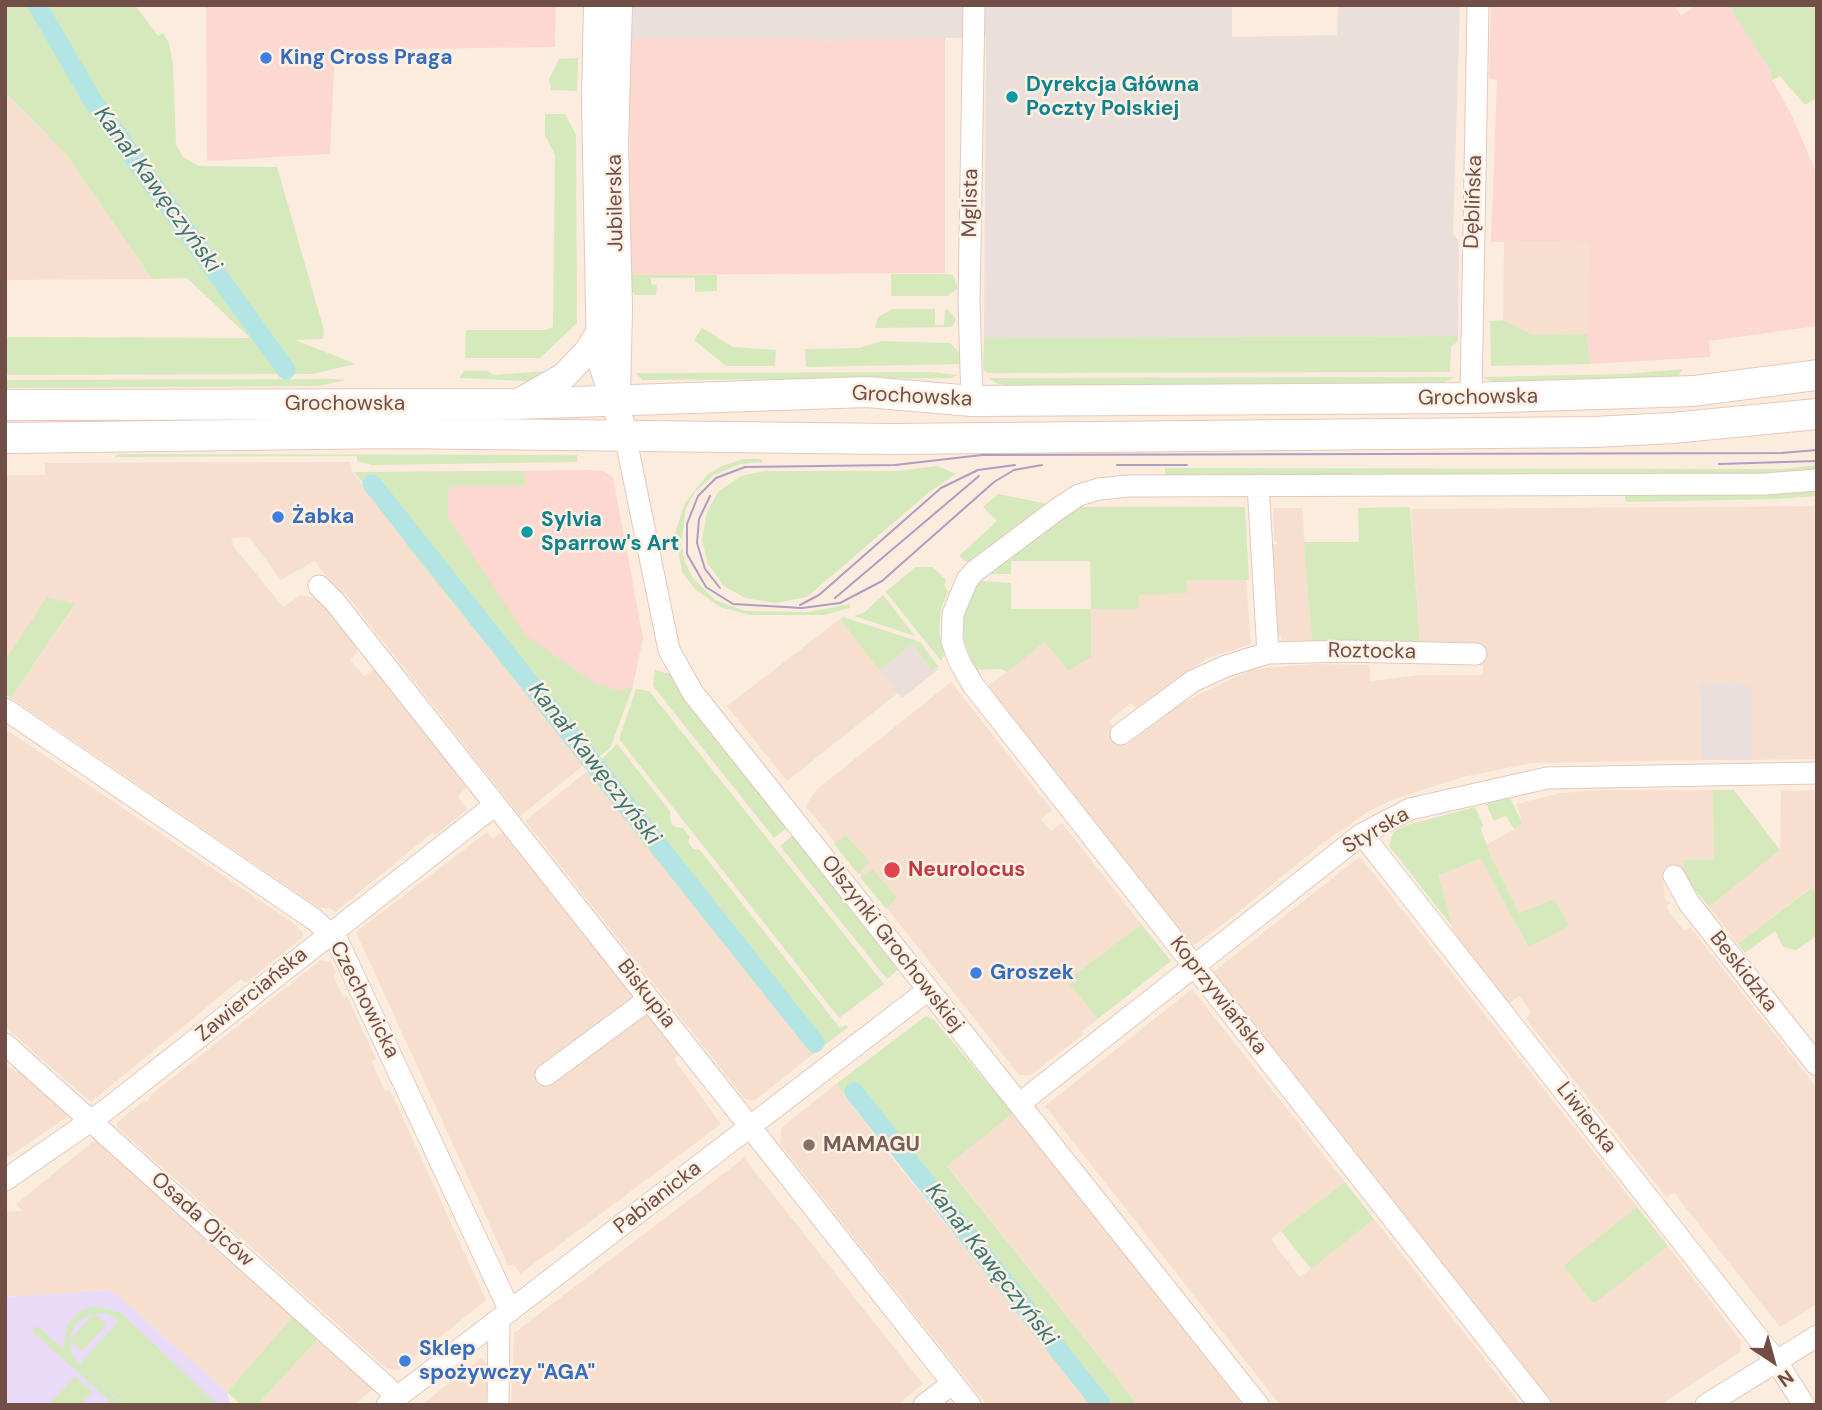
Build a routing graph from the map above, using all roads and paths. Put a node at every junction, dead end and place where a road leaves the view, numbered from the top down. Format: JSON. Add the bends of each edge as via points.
{"nodes":[{"id":1,"x":597,"y":5,"type":"edge"},
{"id":2,"x":619,"y":5,"type":"edge"},
{"id":3,"x":974,"y":5,"type":"edge"},
{"id":4,"x":1478,"y":5,"type":"edge"},
{"id":5,"x":599,"y":333,"type":"junction"},
{"id":6,"x":1817,"y":375,"type":"edge"},
{"id":7,"x":1471,"y":398,"type":"junction"},
{"id":8,"x":616,"y":401,"type":"junction"},
{"id":9,"x":972,"y":401,"type":"junction"},
{"id":10,"x":515,"y":404,"type":"junction"},
{"id":11,"x":5,"y":405,"type":"edge"},
{"id":12,"x":1817,"y":414,"type":"edge"},
{"id":13,"x":625,"y":435,"type":"junction"},
{"id":14,"x":5,"y":438,"type":"edge"},
{"id":15,"x":1817,"y":480,"type":"edge"},
{"id":16,"x":1258,"y":485,"type":"junction"},
{"id":17,"x":319,"y":586,"type":"dead end"},
{"id":18,"x":1268,"y":653,"type":"junction"},
{"id":19,"x":1476,"y":654,"type":"dead end"},
{"id":20,"x":5,"y":709,"type":"edge"},
{"id":21,"x":1121,"y":734,"type":"dead end"},
{"id":22,"x":1817,"y":772,"type":"edge"},
{"id":23,"x":495,"y":806,"type":"junction"},
{"id":24,"x":1362,"y":835,"type":"junction"},
{"id":25,"x":1674,"y":876,"type":"dead end"},
{"id":26,"x":330,"y":933,"type":"junction"},
{"id":27,"x":1194,"y":966,"type":"junction"},
{"id":28,"x":928,"y":990,"type":"junction"},
{"id":29,"x":649,"y":999,"type":"junction"},
{"id":30,"x":5,"y":1044,"type":"edge"},
{"id":31,"x":1817,"y":1065,"type":"edge"},
{"id":32,"x":546,"y":1075,"type":"dead end"},
{"id":33,"x":1019,"y":1104,"type":"junction"},
{"id":34,"x":90,"y":1121,"type":"junction"},
{"id":35,"x":751,"y":1128,"type":"junction"},
{"id":36,"x":5,"y":1180,"type":"edge"},
{"id":37,"x":505,"y":1316,"type":"junction"},
{"id":38,"x":1817,"y":1336,"type":"edge"},
{"id":39,"x":1777,"y":1362,"type":"junction"},
{"id":40,"x":953,"y":1383,"type":"junction"},
{"id":41,"x":393,"y":1401,"type":"edge"},
{"id":42,"x":498,"y":1405,"type":"edge"},
{"id":43,"x":924,"y":1405,"type":"edge"},
{"id":44,"x":970,"y":1405,"type":"edge"},
{"id":45,"x":1258,"y":1405,"type":"edge"},
{"id":46,"x":1541,"y":1405,"type":"edge"},
{"id":47,"x":1706,"y":1405,"type":"edge"},
{"id":48,"x":1804,"y":1405,"type":"edge"}],
"edges":[{"from":1,"to":5,"type":"street","name":"Jubilerska"},
{"from":2,"to":8,"type":"street","name":"Jubilerska"},
{"from":3,"to":9,"type":"street","name":"Mglista"},
{"from":4,"to":7,"type":"street","name":"Dęblińska"},
{"from":5,"to":8,"type":"street","name":"Jubilerska","via":[[600,358]]},
{"from":5,"to":10,"type":"street","via":[[564,376]]},
{"from":6,"to":7,"type":"main road","name":"Grochowska","via":[[1694,391]]},
{"from":7,"to":9,"type":"main road","name":"Grochowska"},
{"from":8,"to":9,"type":"main road","name":"Grochowska","via":[[867,392]]},
{"from":8,"to":10,"type":"main road","name":"Grochowska"},
{"from":8,"to":13,"type":"street","name":"Jubilerska"},
{"from":10,"to":11,"type":"main road","name":"Grochowska"},
{"from":12,"to":13,"type":"main road","name":"Grochowska","via":[[1594,432],[906,439]]},
{"from":13,"to":14,"type":"main road","name":"Grochowska"},
{"from":13,"to":28,"type":"street","name":"Olszynki Grochowskiej","via":[[669,650],[699,702]]},
{"from":15,"to":16,"type":"street","via":[[1765,484]]},
{"from":16,"to":18,"type":"street"},
{"from":16,"to":27,"type":"street","name":"Koprzywiańska","via":[[1128,486],[1079,495],[975,571],[953,614],[952,641],[974,685]]},
{"from":17,"to":23,"type":"street","name":"Biskupia"},
{"from":18,"to":19,"type":"street","name":"Roztocka"},
{"from":18,"to":21,"type":"street","name":"Roztocka","via":[[1193,681]]},
{"from":20,"to":26,"type":"street","name":"Czechowicka"},
{"from":22,"to":24,"type":"street","name":"Styrska","via":[[1547,778],[1410,809]]},
{"from":23,"to":26,"type":"street","name":"Zawierciańska"},
{"from":23,"to":29,"type":"street","name":"Biskupia"},
{"from":24,"to":27,"type":"street","name":"Styrska"},
{"from":24,"to":39,"type":"street","name":"Liwiecka"},
{"from":25,"to":31,"type":"street","name":"Beskidzka","via":[[1689,903]]},
{"from":26,"to":34,"type":"street","name":"Zawierciańska"},
{"from":26,"to":37,"type":"street","name":"Czechowicka","via":[[344,950]]},
{"from":27,"to":33,"type":"street","name":"Styrska"},
{"from":27,"to":46,"type":"street","name":"Koprzywiańska"},
{"from":28,"to":33,"type":"street","name":"Olszynki Grochowskiej"},
{"from":28,"to":35,"type":"street","name":"Pabianicka"},
{"from":29,"to":32,"type":"street"},
{"from":29,"to":35,"type":"street","name":"Biskupia"},
{"from":30,"to":34,"type":"street","name":"Osada Ojców"},
{"from":33,"to":45,"type":"street","name":"Olszynki Grochowskiej"},
{"from":34,"to":36,"type":"street","name":"Zawierciańska"},
{"from":34,"to":41,"type":"street","name":"Osada Ojców"},
{"from":35,"to":37,"type":"street","name":"Pabianicka"},
{"from":35,"to":40,"type":"street","name":"Biskupia"},
{"from":37,"to":41,"type":"street","name":"Pabianicka"},
{"from":37,"to":42,"type":"street"},
{"from":38,"to":39,"type":"street"},
{"from":39,"to":47,"type":"street"},
{"from":39,"to":48,"type":"street","name":"Liwiecka"},
{"from":40,"to":43,"type":"street"},
{"from":40,"to":44,"type":"street","name":"Biskupia"}]}
